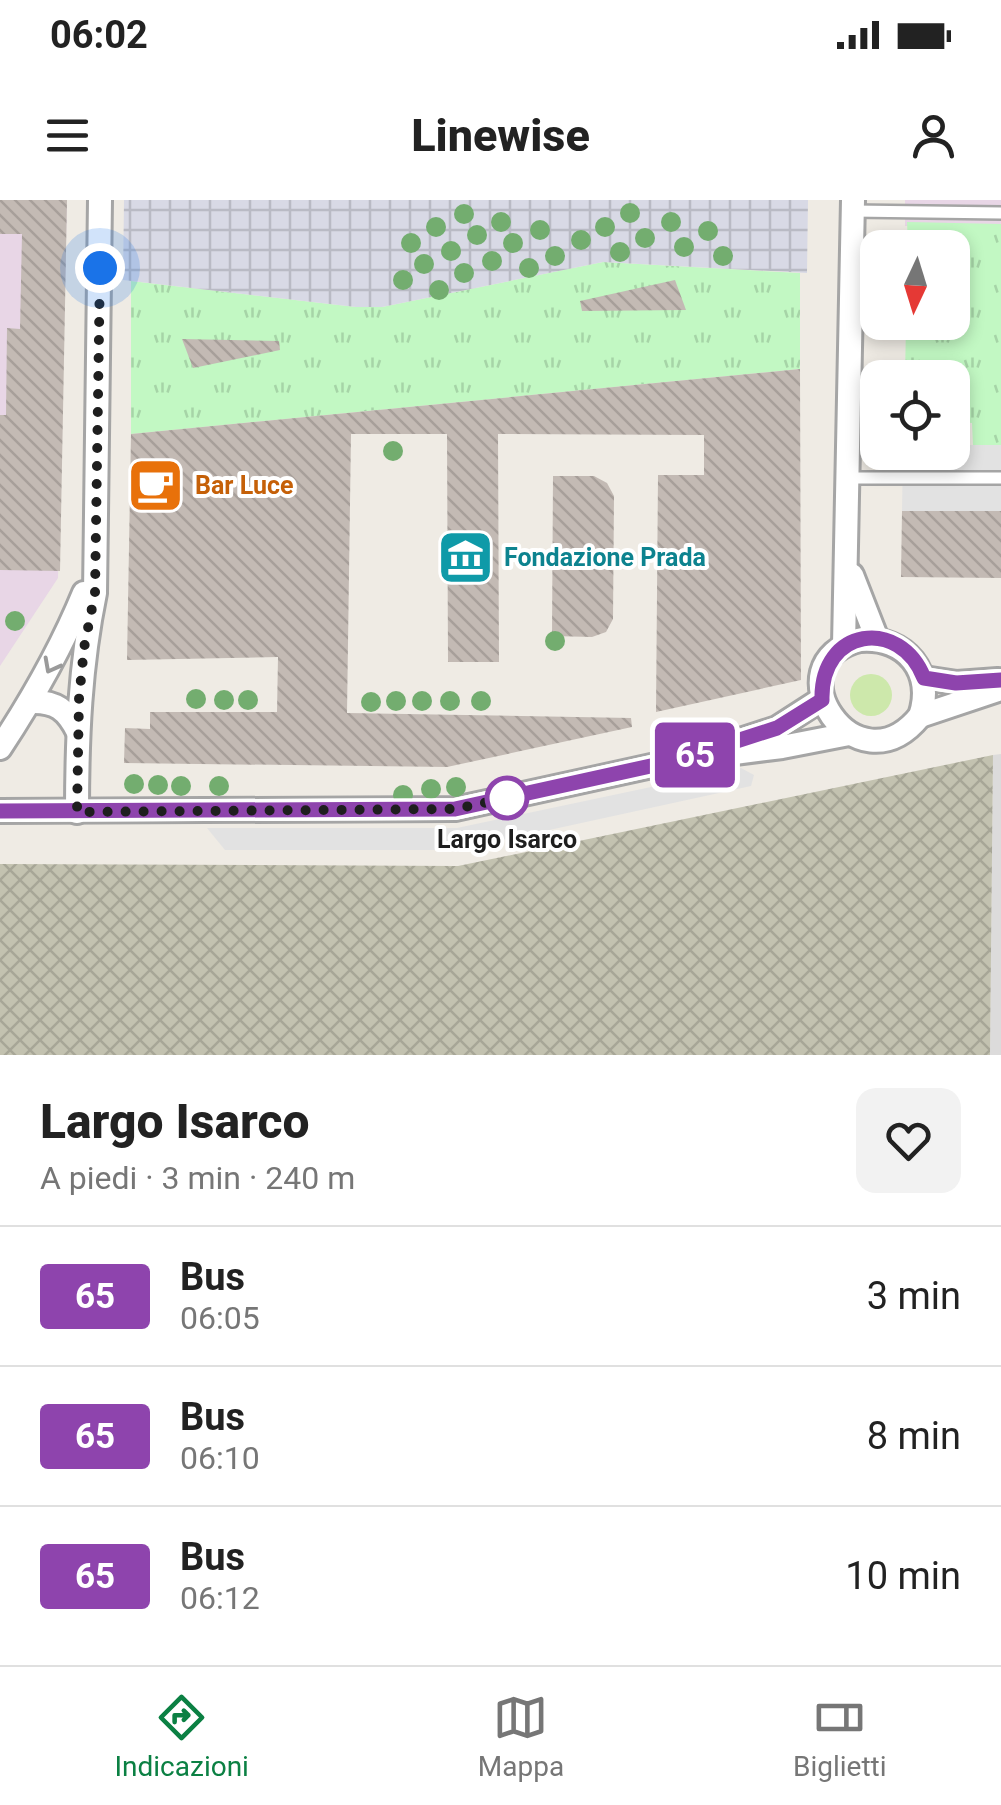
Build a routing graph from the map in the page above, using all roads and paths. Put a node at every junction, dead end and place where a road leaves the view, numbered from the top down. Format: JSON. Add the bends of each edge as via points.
{"nodes":[{"id":1,"x":100,"y":200,"type":"edge"},
{"id":2,"x":853,"y":206,"type":"edge"},
{"id":3,"x":1001,"y":213,"type":"edge"},
{"id":4,"x":850,"y":478,"type":"junction"},
{"id":5,"x":1001,"y":478,"type":"edge"},
{"id":6,"x":848,"y":562,"type":"junction"},
{"id":7,"x":96,"y":564,"type":"junction"},
{"id":8,"x":876,"y":639,"type":"junction"},
{"id":9,"x":844,"y":645,"type":"junction"},
{"id":10,"x":924,"y":678,"type":"junction"},
{"id":11,"x":1001,"y":680,"type":"edge"},
{"id":12,"x":1001,"y":689,"type":"edge"},
{"id":13,"x":822,"y":700,"type":"junction"},
{"id":14,"x":32,"y":702,"type":"junction"},
{"id":15,"x":920,"y":716,"type":"junction"},
{"id":16,"x":78,"y":732,"type":"junction"},
{"id":17,"x":849,"y":734,"type":"junction"},
{"id":18,"x":0,"y":748,"type":"edge"},
{"id":19,"x":678,"y":760,"type":"junction"},
{"id":20,"x":0,"y":811,"type":"edge"},
{"id":21,"x":77,"y":812,"type":"junction"}],
"edges":[{"from":1,"to":7,"type":"street"},
{"from":2,"to":3,"type":"lane"},
{"from":2,"to":4,"type":"street"},
{"from":4,"to":5,"type":"lane"},
{"from":4,"to":6,"type":"street"},
{"from":6,"to":8,"type":"street"},
{"from":6,"to":9,"type":"street"},
{"from":7,"to":14,"type":"street","one_way":true},
{"from":7,"to":16,"type":"street"},
{"from":8,"to":9,"type":"street"},
{"from":8,"to":10,"type":"street","via":[[906,652]]},
{"from":9,"to":13,"type":"street","via":[[825,668]]},
{"from":10,"to":11,"type":"street"},
{"from":10,"to":15,"type":"street"},
{"from":12,"to":15,"type":"street"},
{"from":13,"to":17,"type":"street"},
{"from":13,"to":19,"type":"street","via":[[777,728]]},
{"from":14,"to":16,"type":"street","via":[[56,704]]},
{"from":14,"to":18,"type":"street"},
{"from":15,"to":17,"type":"street","via":[[890,737]]},
{"from":16,"to":21,"type":"street"},
{"from":17,"to":19,"type":"street"},
{"from":19,"to":21,"type":"street","via":[[455,809]]},
{"from":20,"to":21,"type":"street"}]}
